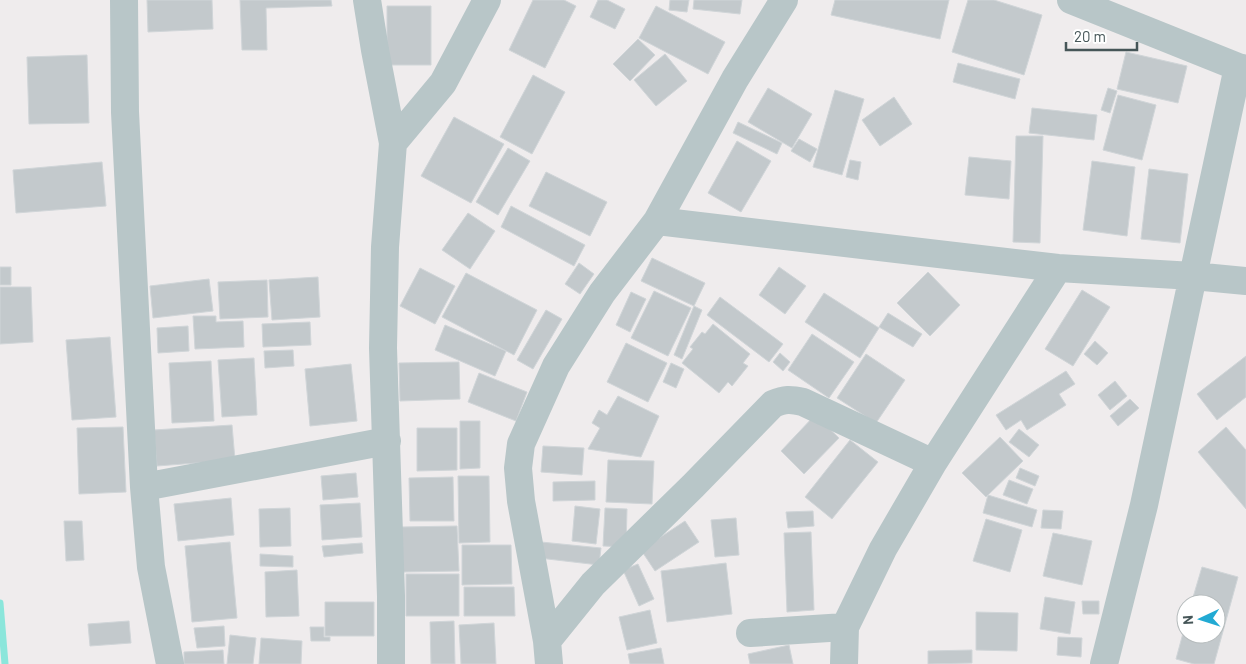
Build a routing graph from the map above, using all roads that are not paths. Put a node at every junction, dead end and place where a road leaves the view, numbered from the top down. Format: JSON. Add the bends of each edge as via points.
{"nodes":[{"id":1,"x":124,"y":0,"type":"edge"},
{"id":2,"x":367,"y":0,"type":"edge"},
{"id":3,"x":487,"y":0,"type":"edge"},
{"id":4,"x":784,"y":0,"type":"edge"},
{"id":5,"x":1071,"y":0,"type":"edge"},
{"id":6,"x":1242,"y":68,"type":"edge"},
{"id":7,"x":393,"y":143,"type":"junction"},
{"id":8,"x":657,"y":220,"type":"junction"},
{"id":9,"x":1058,"y":268,"type":"junction"},
{"id":10,"x":1193,"y":276,"type":"junction"},
{"id":11,"x":1246,"y":281,"type":"edge"},
{"id":12,"x":387,"y":440,"type":"junction"},
{"id":13,"x":933,"y":463,"type":"junction"},
{"id":14,"x":144,"y":487,"type":"junction"},
{"id":15,"x":845,"y":627,"type":"junction"},
{"id":16,"x":750,"y":633,"type":"dead end"},
{"id":17,"x":548,"y":652,"type":"edge"},
{"id":18,"x":170,"y":664,"type":"edge"},
{"id":19,"x":391,"y":664,"type":"edge"},
{"id":20,"x":844,"y":664,"type":"edge"},
{"id":21,"x":1104,"y":664,"type":"edge"}],
"edges":[{"from":1,"to":14,"type":"street","via":[[125,112]]},
{"from":2,"to":7,"type":"street"},
{"from":3,"to":7,"type":"street","via":[[443,83]]},
{"from":4,"to":8,"type":"street","via":[[735,78]]},
{"from":5,"to":6,"type":"street"},
{"from":6,"to":10,"type":"street"},
{"from":7,"to":12,"type":"street","via":[[385,247],[383,348]]},
{"from":8,"to":9,"type":"street"},
{"from":8,"to":17,"type":"street","via":[[602,293],[556,366],[521,444],[518,468],[521,501]]},
{"from":9,"to":10,"type":"street"},
{"from":9,"to":13,"type":"street"},
{"from":10,"to":11,"type":"street"},
{"from":10,"to":21,"type":"street","via":[[1144,505]]},
{"from":12,"to":14,"type":"street"},
{"from":12,"to":19,"type":"street"},
{"from":13,"to":15,"type":"street","via":[[882,549]]},
{"from":13,"to":17,"type":"street","via":[[803,402],[781,400],[772,404],[593,584]]},
{"from":14,"to":18,"type":"street","via":[[151,567]]},
{"from":15,"to":16,"type":"street"},
{"from":15,"to":20,"type":"street"}]}
